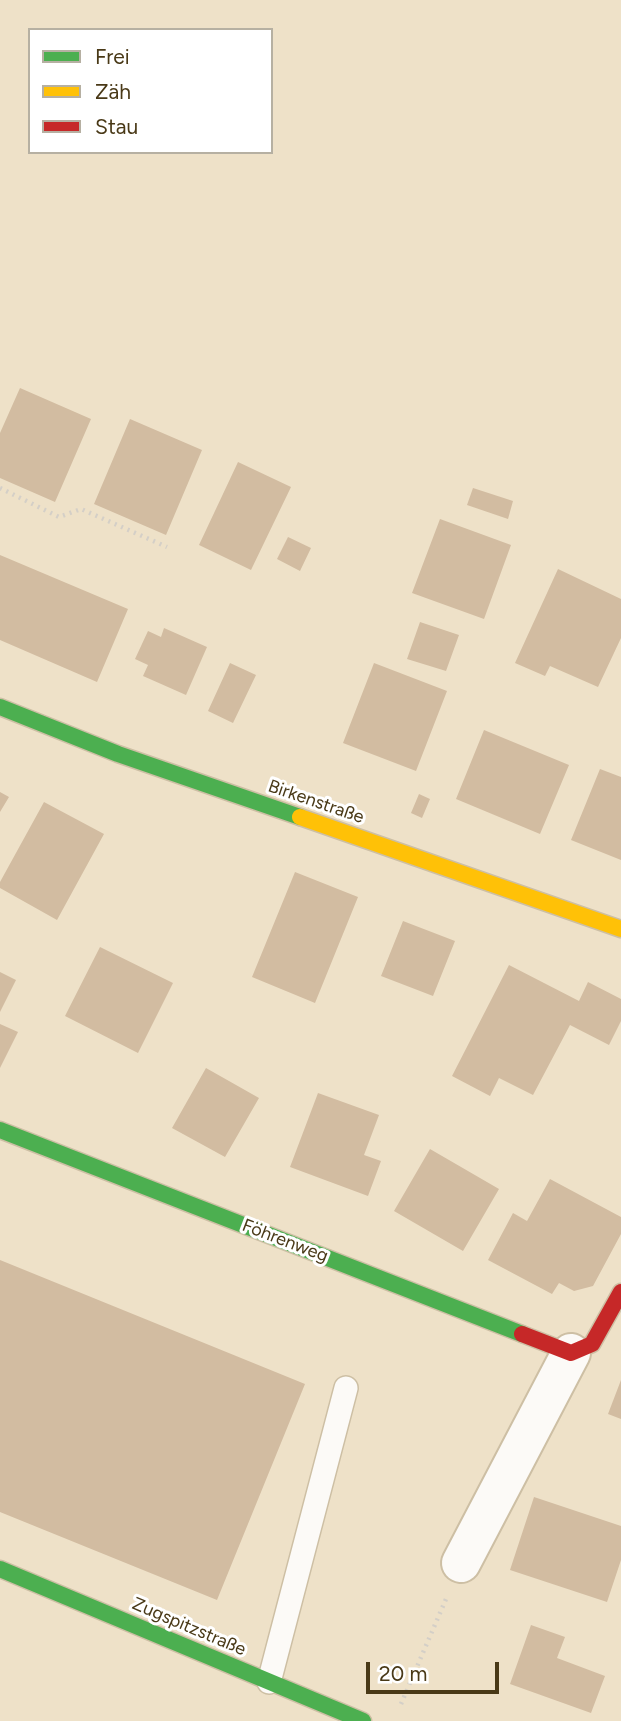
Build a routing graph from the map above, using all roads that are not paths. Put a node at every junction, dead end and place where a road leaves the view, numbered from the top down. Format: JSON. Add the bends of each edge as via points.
{"nodes":[{"id":1,"x":0,"y":707,"type":"edge"},
{"id":2,"x":621,"y":929,"type":"edge"},
{"id":3,"x":0,"y":1130,"type":"edge"},
{"id":4,"x":621,"y":1292,"type":"edge"},
{"id":5,"x":571,"y":1353,"type":"junction"},
{"id":6,"x":346,"y":1388,"type":"dead end"},
{"id":7,"x":461,"y":1563,"type":"road end"},
{"id":8,"x":0,"y":1569,"type":"edge"},
{"id":9,"x":269,"y":1682,"type":"junction"},
{"id":10,"x":363,"y":1721,"type":"edge"}],
"edges":[{"from":1,"to":2,"type":"street","name":"Birkenstraße","via":[[118,754]]},
{"from":3,"to":5,"type":"street","name":"Föhrenweg"},
{"from":4,"to":5,"type":"street","via":[[592,1344]]},
{"from":5,"to":7,"type":"street"},
{"from":6,"to":9,"type":"lane"},
{"from":8,"to":9,"type":"street","name":"Zugspitzstraße"},
{"from":9,"to":10,"type":"street","name":"Zugspitzstraße"}]}
